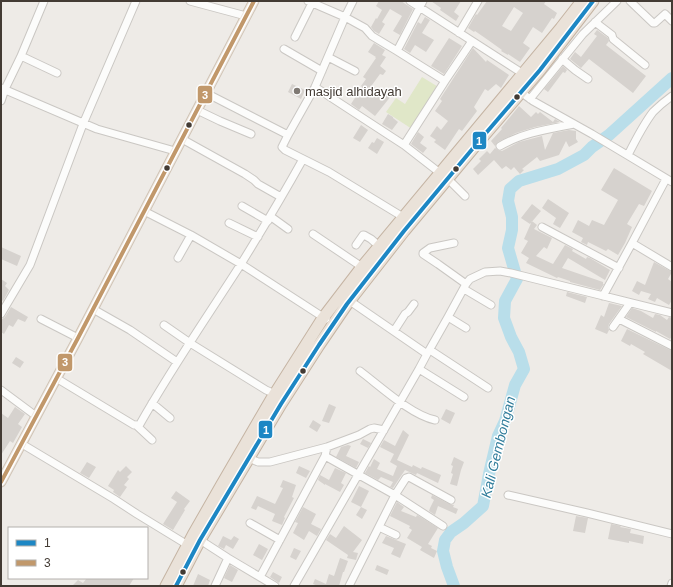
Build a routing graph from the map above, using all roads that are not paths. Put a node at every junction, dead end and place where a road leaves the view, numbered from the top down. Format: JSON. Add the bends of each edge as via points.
{"nodes":[{"id":1,"x":44,"y":1,"type":"edge"},
{"id":2,"x":136,"y":1,"type":"edge"},
{"id":3,"x":190,"y":1,"type":"edge"},
{"id":4,"x":254,"y":1,"type":"edge"},
{"id":5,"x":353,"y":1,"type":"edge"},
{"id":6,"x":410,"y":1,"type":"edge"},
{"id":7,"x":478,"y":1,"type":"edge"},
{"id":8,"x":582,"y":1,"type":"edge"},
{"id":9,"x":593,"y":1,"type":"edge"},
{"id":10,"x":617,"y":1,"type":"edge"},
{"id":11,"x":630,"y":1,"type":"edge"},
{"id":12,"x":310,"y":2,"type":"edge"},
{"id":13,"x":207,"y":3,"type":"edge"},
{"id":14,"x":422,"y":4,"type":"edge"},
{"id":15,"x":246,"y":16,"type":"junction"},
{"id":16,"x":345,"y":17,"type":"junction"},
{"id":17,"x":672,"y":21,"type":"edge"},
{"id":18,"x":595,"y":22,"type":"junction"},
{"id":19,"x":459,"y":33,"type":"junction"},
{"id":20,"x":295,"y":37,"type":"dead end"},
{"id":21,"x":472,"y":41,"type":"junction"},
{"id":22,"x":284,"y":49,"type":"dead end"},
{"id":23,"x":397,"y":51,"type":"junction"},
{"id":24,"x":21,"y":56,"type":"junction"},
{"id":25,"x":328,"y":57,"type":"junction"},
{"id":26,"x":562,"y":59,"type":"junction"},
{"id":27,"x":645,"y":65,"type":"dead end"},
{"id":28,"x":322,"y":71,"type":"junction"},
{"id":29,"x":355,"y":71,"type":"dead end"},
{"id":30,"x":57,"y":73,"type":"dead end"},
{"id":31,"x":527,"y":77,"type":"junction"},
{"id":32,"x":588,"y":79,"type":"dead end"},
{"id":33,"x":445,"y":81,"type":"junction"},
{"id":34,"x":315,"y":87,"type":"junction"},
{"id":35,"x":3,"y":89,"type":"edge"},
{"id":36,"x":521,"y":92,"type":"junction"},
{"id":37,"x":206,"y":93,"type":"junction"},
{"id":38,"x":672,"y":96,"type":"edge"},
{"id":39,"x":1,"y":101,"type":"edge"},
{"id":40,"x":197,"y":110,"type":"junction"},
{"id":41,"x":83,"y":124,"type":"junction"},
{"id":42,"x":574,"y":124,"type":"junction"},
{"id":43,"x":251,"y":134,"type":"dead end"},
{"id":44,"x":288,"y":134,"type":"junction"},
{"id":45,"x":182,"y":139,"type":"junction"},
{"id":46,"x":404,"y":144,"type":"junction"},
{"id":47,"x":500,"y":146,"type":"dead end"},
{"id":48,"x":175,"y":151,"type":"junction"},
{"id":49,"x":628,"y":155,"type":"junction"},
{"id":50,"x":303,"y":159,"type":"junction"},
{"id":51,"x":444,"y":176,"type":"junction"},
{"id":52,"x":669,"y":180,"type":"edge"},
{"id":53,"x":465,"y":196,"type":"dead end"},
{"id":54,"x":281,"y":197,"type":"junction"},
{"id":55,"x":242,"y":206,"type":"dead end"},
{"id":56,"x":144,"y":211,"type":"junction"},
{"id":57,"x":403,"y":217,"type":"junction"},
{"id":58,"x":269,"y":219,"type":"junction"},
{"id":59,"x":229,"y":223,"type":"dead end"},
{"id":60,"x":542,"y":226,"type":"dead end"},
{"id":61,"x":288,"y":229,"type":"dead end"},
{"id":62,"x":313,"y":234,"type":"dead end"},
{"id":63,"x":191,"y":236,"type":"junction"},
{"id":64,"x":258,"y":237,"type":"junction"},
{"id":65,"x":454,"y":243,"type":"dead end"},
{"id":66,"x":632,"y":243,"type":"junction"},
{"id":67,"x":356,"y":245,"type":"dead end"},
{"id":68,"x":379,"y":246,"type":"junction"},
{"id":69,"x":178,"y":258,"type":"dead end"},
{"id":70,"x":241,"y":264,"type":"junction"},
{"id":71,"x":362,"y":267,"type":"junction"},
{"id":72,"x":672,"y":267,"type":"edge"},
{"id":73,"x":619,"y":268,"type":"junction"},
{"id":74,"x":465,"y":286,"type":"junction"},
{"id":75,"x":603,"y":296,"type":"junction"},
{"id":76,"x":345,"y":298,"type":"junction"},
{"id":77,"x":4,"y":302,"type":"edge"},
{"id":78,"x":630,"y":303,"type":"junction"},
{"id":79,"x":414,"y":304,"type":"dead end"},
{"id":80,"x":491,"y":306,"type":"dead end"},
{"id":81,"x":93,"y":309,"type":"junction"},
{"id":82,"x":672,"y":313,"type":"edge"},
{"id":83,"x":1,"y":314,"type":"edge"},
{"id":84,"x":448,"y":317,"type":"junction"},
{"id":85,"x":323,"y":318,"type":"junction"},
{"id":86,"x":41,"y":319,"type":"dead end"},
{"id":87,"x":619,"y":319,"type":"junction"},
{"id":88,"x":333,"y":324,"type":"junction"},
{"id":89,"x":164,"y":325,"type":"dead end"},
{"id":90,"x":613,"y":327,"type":"dead end"},
{"id":91,"x":466,"y":328,"type":"dead end"},
{"id":92,"x":394,"y":331,"type":"junction"},
{"id":93,"x":78,"y":338,"type":"junction"},
{"id":94,"x":190,"y":343,"type":"junction"},
{"id":95,"x":672,"y":346,"type":"edge"},
{"id":96,"x":428,"y":352,"type":"junction"},
{"id":97,"x":177,"y":362,"type":"junction"},
{"id":98,"x":419,"y":369,"type":"junction"},
{"id":99,"x":360,"y":371,"type":"dead end"},
{"id":100,"x":56,"y":378,"type":"junction"},
{"id":101,"x":488,"y":388,"type":"dead end"},
{"id":102,"x":1,"y":390,"type":"edge"},
{"id":103,"x":275,"y":394,"type":"junction"},
{"id":104,"x":464,"y":397,"type":"dead end"},
{"id":105,"x":400,"y":402,"type":"junction"},
{"id":106,"x":152,"y":403,"type":"junction"},
{"id":107,"x":36,"y":416,"type":"junction"},
{"id":108,"x":170,"y":418,"type":"dead end"},
{"id":109,"x":435,"y":420,"type":"dead end"},
{"id":110,"x":136,"y":425,"type":"junction"},
{"id":111,"x":384,"y":430,"type":"junction"},
{"id":112,"x":152,"y":440,"type":"dead end"},
{"id":113,"x":22,"y":444,"type":"junction"},
{"id":114,"x":327,"y":447,"type":"junction"},
{"id":115,"x":325,"y":456,"type":"junction"},
{"id":116,"x":249,"y":458,"type":"junction"},
{"id":117,"x":359,"y":475,"type":"junction"},
{"id":118,"x":1,"y":482,"type":"edge"},
{"id":119,"x":508,"y":495,"type":"dead end"},
{"id":120,"x":395,"y":496,"type":"junction"},
{"id":121,"x":451,"y":500,"type":"dead end"},
{"id":122,"x":250,"y":523,"type":"dead end"},
{"id":123,"x":443,"y":526,"type":"dead end"},
{"id":124,"x":379,"y":527,"type":"junction"},
{"id":125,"x":672,"y":534,"type":"edge"},
{"id":126,"x":396,"y":535,"type":"dead end"},
{"id":127,"x":280,"y":540,"type":"junction"},
{"id":128,"x":194,"y":543,"type":"junction"},
{"id":129,"x":228,"y":558,"type":"junction"},
{"id":130,"x":260,"y":577,"type":"junction"},
{"id":131,"x":166,"y":586,"type":"edge"},
{"id":132,"x":176,"y":586,"type":"edge"},
{"id":133,"x":215,"y":586,"type":"edge"},
{"id":134,"x":275,"y":586,"type":"edge"},
{"id":135,"x":294,"y":586,"type":"edge"},
{"id":136,"x":349,"y":586,"type":"edge"}],
"edges":[{"from":1,"to":24,"type":"street"},
{"from":2,"to":41,"type":"street"},
{"from":3,"to":13,"type":"street"},
{"from":4,"to":15,"type":"main road"},
{"from":5,"to":16,"type":"street"},
{"from":6,"to":14,"type":"street"},
{"from":7,"to":19,"type":"street"},
{"from":8,"to":31,"type":"highway"},
{"from":9,"to":31,"type":"highway","via":[[540,70]]},
{"from":10,"to":18,"type":"street"},
{"from":11,"to":17,"type":"street","via":[[653,23],[665,14]]},
{"from":12,"to":16,"type":"street"},
{"from":12,"to":20,"type":"street"},
{"from":13,"to":15,"type":"street"},
{"from":14,"to":19,"type":"street"},
{"from":14,"to":23,"type":"street"},
{"from":15,"to":37,"type":"main road"},
{"from":16,"to":23,"type":"street"},
{"from":16,"to":25,"type":"street"},
{"from":18,"to":26,"type":"street"},
{"from":18,"to":27,"type":"street"},
{"from":19,"to":21,"type":"street"},
{"from":21,"to":31,"type":"street"},
{"from":21,"to":33,"type":"street"},
{"from":22,"to":28,"type":"street"},
{"from":23,"to":33,"type":"street"},
{"from":24,"to":30,"type":"street"},
{"from":24,"to":35,"type":"street"},
{"from":25,"to":28,"type":"street"},
{"from":25,"to":29,"type":"street"},
{"from":26,"to":32,"type":"street"},
{"from":26,"to":36,"type":"street"},
{"from":28,"to":34,"type":"street"},
{"from":31,"to":36,"type":"highway"},
{"from":33,"to":46,"type":"street"},
{"from":34,"to":44,"type":"street"},
{"from":34,"to":46,"type":"street"},
{"from":35,"to":39,"type":"street"},
{"from":35,"to":41,"type":"street"},
{"from":36,"to":42,"type":"street"},
{"from":36,"to":51,"type":"highway"},
{"from":37,"to":40,"type":"main road"},
{"from":37,"to":44,"type":"street"},
{"from":38,"to":49,"type":"street","via":[[653,112]]},
{"from":40,"to":43,"type":"street"},
{"from":40,"to":45,"type":"main road"},
{"from":41,"to":48,"type":"street"},
{"from":41,"to":77,"type":"street","via":[[30,265]]},
{"from":42,"to":47,"type":"street","via":[[516,137]]},
{"from":42,"to":49,"type":"street"},
{"from":44,"to":50,"type":"street","via":[[283,149]]},
{"from":45,"to":48,"type":"main road"},
{"from":45,"to":54,"type":"street"},
{"from":46,"to":51,"type":"street"},
{"from":48,"to":56,"type":"main road"},
{"from":49,"to":52,"type":"street"},
{"from":50,"to":54,"type":"street"},
{"from":50,"to":57,"type":"street"},
{"from":51,"to":53,"type":"street"},
{"from":51,"to":57,"type":"highway"},
{"from":51,"to":76,"type":"highway","via":[[404,231]]},
{"from":52,"to":66,"type":"street"},
{"from":54,"to":58,"type":"street"},
{"from":55,"to":58,"type":"street"},
{"from":56,"to":63,"type":"street"},
{"from":56,"to":81,"type":"main road"},
{"from":57,"to":68,"type":"highway"},
{"from":58,"to":61,"type":"street"},
{"from":58,"to":64,"type":"street"},
{"from":59,"to":64,"type":"street"},
{"from":60,"to":73,"type":"street"},
{"from":62,"to":71,"type":"street"},
{"from":63,"to":69,"type":"street"},
{"from":63,"to":70,"type":"street"},
{"from":64,"to":70,"type":"street"},
{"from":65,"to":74,"type":"street","via":[[430,248],[423,254]]},
{"from":66,"to":72,"type":"street"},
{"from":66,"to":73,"type":"street"},
{"from":67,"to":68,"type":"street","via":[[364,235]]},
{"from":68,"to":71,"type":"highway"},
{"from":70,"to":85,"type":"street"},
{"from":70,"to":94,"type":"street"},
{"from":71,"to":76,"type":"highway"},
{"from":73,"to":75,"type":"street"},
{"from":74,"to":75,"type":"street","via":[[470,279],[485,272],[500,271]]},
{"from":74,"to":80,"type":"street"},
{"from":74,"to":84,"type":"street"},
{"from":75,"to":78,"type":"street"},
{"from":76,"to":85,"type":"highway"},
{"from":76,"to":88,"type":"highway"},
{"from":76,"to":92,"type":"street"},
{"from":77,"to":83,"type":"street"},
{"from":78,"to":82,"type":"street"},
{"from":78,"to":87,"type":"street"},
{"from":79,"to":92,"type":"street"},
{"from":81,"to":93,"type":"main road"},
{"from":81,"to":97,"type":"street"},
{"from":84,"to":91,"type":"street"},
{"from":84,"to":96,"type":"street"},
{"from":85,"to":88,"type":"street"},
{"from":85,"to":103,"type":"highway"},
{"from":86,"to":93,"type":"street"},
{"from":87,"to":90,"type":"street"},
{"from":87,"to":95,"type":"street"},
{"from":88,"to":116,"type":"highway"},
{"from":89,"to":94,"type":"street"},
{"from":92,"to":96,"type":"street"},
{"from":93,"to":100,"type":"main road"},
{"from":94,"to":97,"type":"street"},
{"from":94,"to":103,"type":"street"},
{"from":96,"to":98,"type":"street"},
{"from":96,"to":101,"type":"street"},
{"from":97,"to":106,"type":"street"},
{"from":98,"to":104,"type":"street"},
{"from":98,"to":105,"type":"street"},
{"from":99,"to":105,"type":"street"},
{"from":100,"to":107,"type":"main road"},
{"from":100,"to":110,"type":"street"},
{"from":102,"to":107,"type":"street"},
{"from":103,"to":128,"type":"highway","via":[[221,486]]},
{"from":105,"to":109,"type":"street","via":[[424,417]]},
{"from":105,"to":111,"type":"street"},
{"from":106,"to":108,"type":"street"},
{"from":106,"to":110,"type":"street","via":[[140,424]]},
{"from":107,"to":113,"type":"main road"},
{"from":110,"to":112,"type":"street"},
{"from":111,"to":114,"type":"street","via":[[370,428]]},
{"from":111,"to":117,"type":"street"},
{"from":113,"to":118,"type":"main road"},
{"from":113,"to":128,"type":"street","via":[[137,514]]},
{"from":114,"to":115,"type":"street"},
{"from":114,"to":116,"type":"street","via":[[265,462]]},
{"from":115,"to":117,"type":"street"},
{"from":115,"to":127,"type":"street"},
{"from":116,"to":128,"type":"highway"},
{"from":117,"to":120,"type":"street"},
{"from":117,"to":135,"type":"street"},
{"from":119,"to":125,"type":"street"},
{"from":120,"to":121,"type":"street","via":[[409,477]]},
{"from":120,"to":123,"type":"street"},
{"from":120,"to":124,"type":"street"},
{"from":122,"to":127,"type":"street"},
{"from":124,"to":126,"type":"street"},
{"from":124,"to":136,"type":"street"},
{"from":127,"to":130,"type":"street"},
{"from":128,"to":129,"type":"street"},
{"from":128,"to":131,"type":"highway"},
{"from":128,"to":132,"type":"highway"},
{"from":129,"to":130,"type":"street"},
{"from":129,"to":133,"type":"street"},
{"from":130,"to":134,"type":"street"}]}
